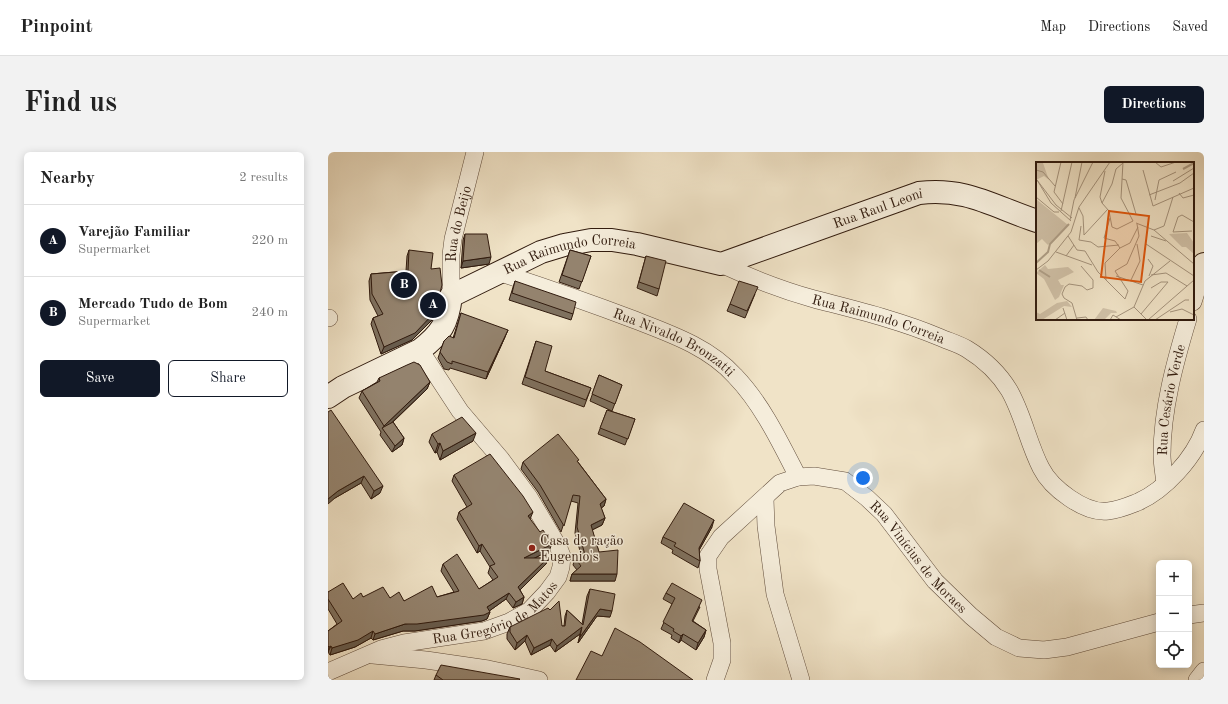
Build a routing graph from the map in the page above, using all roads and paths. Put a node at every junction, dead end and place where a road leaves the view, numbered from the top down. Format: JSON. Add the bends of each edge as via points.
{"nodes":[{"id":1,"x":475,"y":152,"type":"edge"},
{"id":2,"x":1036,"y":221,"type":"edge"},
{"id":3,"x":721,"y":264,"type":"junction"},
{"id":4,"x":1199,"y":271,"type":"edge"},
{"id":5,"x":498,"y":272,"type":"junction"},
{"id":6,"x":451,"y":296,"type":"junction"},
{"id":7,"x":1194,"y":297,"type":"edge"},
{"id":8,"x":1188,"y":320,"type":"edge"},
{"id":9,"x":420,"y":350,"type":"junction"},
{"id":10,"x":328,"y":397,"type":"edge"},
{"id":11,"x":1204,"y":430,"type":"edge"},
{"id":12,"x":798,"y":477,"type":"junction"},
{"id":13,"x":1165,"y":483,"type":"junction"},
{"id":14,"x":765,"y":499,"type":"junction"},
{"id":15,"x":1204,"y":613,"type":"edge"},
{"id":16,"x":1192,"y":615,"type":"edge"},
{"id":17,"x":1156,"y":623,"type":"edge"},
{"id":18,"x":367,"y":654,"type":"junction"},
{"id":19,"x":1204,"y":671,"type":"edge"},
{"id":20,"x":328,"y":672,"type":"edge"},
{"id":21,"x":539,"y":680,"type":"edge"},
{"id":22,"x":715,"y":680,"type":"edge"},
{"id":23,"x":801,"y":680,"type":"edge"},
{"id":24,"x":1197,"y":680,"type":"edge"}],
"edges":[{"from":1,"to":6,"type":"street","name":"Rua do Beijo","via":[[453,239]]},
{"from":2,"to":3,"type":"street","name":"Rua Raul Leoni","via":[[972,196],[937,191],[919,193]]},
{"from":3,"to":5,"type":"street","name":"Rua Raimundo Correia","via":[[637,244],[591,240],[541,252]]},
{"from":3,"to":13,"type":"street","name":"Rua Raimundo Correia","via":[[778,288],[910,326],[966,348],[982,358],[1010,391],[1041,469],[1059,490],[1079,504],[1107,512],[1124,508],[1143,499]]},
{"from":4,"to":7,"type":"street"},
{"from":5,"to":6,"type":"street","name":"Rua Raimundo Correia"},
{"from":5,"to":12,"type":"street","name":"Rua Nivaldo Bronzatti","via":[[596,305],[681,338],[712,356],[735,376],[753,398]]},
{"from":6,"to":9,"type":"street","via":[[449,311],[441,331]]},
{"from":8,"to":13,"type":"street","name":"Rua Cesário Verde","via":[[1176,361],[1164,423],[1162,456]]},
{"from":9,"to":10,"type":"street","via":[[343,387]]},
{"from":9,"to":18,"type":"street","name":"Rua Gregório de Matos","via":[[460,411],[529,497],[558,546],[562,556],[561,567],[558,577],[547,592],[529,610],[509,622],[484,631],[404,643]]},
{"from":11,"to":13,"type":"street","name":"Rua Raimundo Correia","via":[[1189,458]]},
{"from":12,"to":14,"type":"street","name":"Rua Vinícius de Moraes","via":[[780,483]]},
{"from":12,"to":17,"type":"street","name":"Rua Vinícius de Moraes","via":[[814,476],[845,481],[867,498],[884,514],[935,581],[996,637],[1019,648],[1044,650],[1067,647]]},
{"from":14,"to":22,"type":"street","name":"Rua Vinícius de Moraes","via":[[721,537],[708,556],[708,569],[722,643],[722,660]]},
{"from":14,"to":23,"type":"street","via":[[775,594]]},
{"from":15,"to":16,"type":"street"},
{"from":18,"to":20,"type":"street","name":"Rua Gregório de Matos"},
{"from":18,"to":21,"type":"street","via":[[488,669]]},
{"from":19,"to":24,"type":"street"}]}
